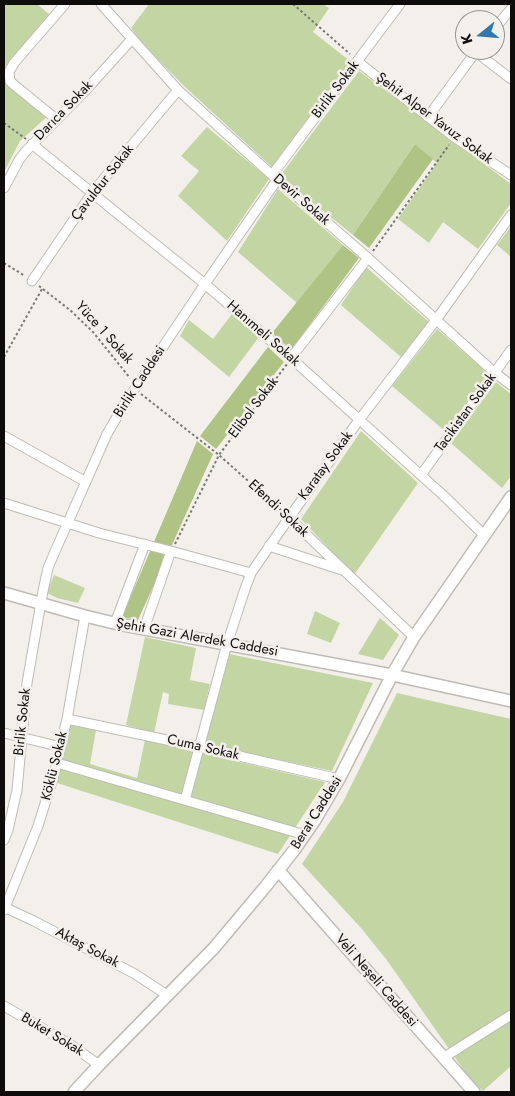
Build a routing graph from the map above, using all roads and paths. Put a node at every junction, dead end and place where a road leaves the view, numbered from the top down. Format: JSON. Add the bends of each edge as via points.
{"nodes":[{"id":1,"x":65,"y":4,"type":"edge"},
{"id":2,"x":101,"y":4,"type":"edge"},
{"id":3,"x":293,"y":4,"type":"edge"},
{"id":4,"x":400,"y":4,"type":"edge"},
{"id":5,"x":132,"y":38,"type":"junction"},
{"id":6,"x":350,"y":54,"type":"dead end"},
{"id":7,"x":470,"y":60,"type":"edge"},
{"id":8,"x":488,"y":60,"type":"edge"},
{"id":9,"x":358,"y":62,"type":"junction"},
{"id":10,"x":511,"y":79,"type":"edge"},
{"id":11,"x":178,"y":90,"type":"junction"},
{"id":12,"x":428,"y":117,"type":"junction"},
{"id":13,"x":56,"y":119,"type":"junction"},
{"id":14,"x":4,"y":123,"type":"edge"},
{"id":15,"x":454,"y":137,"type":"junction"},
{"id":16,"x":32,"y":144,"type":"junction"},
{"id":17,"x":511,"y":176,"type":"edge"},
{"id":18,"x":274,"y":177,"type":"junction"},
{"id":19,"x":4,"y":188,"type":"edge"},
{"id":20,"x":92,"y":193,"type":"junction"},
{"id":21,"x":511,"y":217,"type":"edge"},
{"id":22,"x":368,"y":258,"type":"junction"},
{"id":23,"x":4,"y":263,"type":"edge"},
{"id":24,"x":32,"y":280,"type":"junction"},
{"id":25,"x":205,"y":284,"type":"junction"},
{"id":26,"x":42,"y":288,"type":"junction"},
{"id":27,"x":436,"y":320,"type":"junction"},
{"id":28,"x":511,"y":350,"type":"edge"},
{"id":29,"x":4,"y":357,"type":"edge"},
{"id":30,"x":291,"y":358,"type":"junction"},
{"id":31,"x":495,"y":373,"type":"junction"},
{"id":32,"x":511,"y":385,"type":"edge"},
{"id":33,"x":136,"y":387,"type":"junction"},
{"id":34,"x":359,"y":420,"type":"junction"},
{"id":35,"x":4,"y":436,"type":"edge"},
{"id":36,"x":219,"y":454,"type":"junction"},
{"id":37,"x":420,"y":474,"type":"junction"},
{"id":38,"x":86,"y":482,"type":"junction"},
{"id":39,"x":511,"y":497,"type":"edge"},
{"id":40,"x":4,"y":503,"type":"edge"},
{"id":41,"x":289,"y":518,"type":"junction"},
{"id":42,"x":68,"y":524,"type":"junction"},
{"id":43,"x":484,"y":535,"type":"junction"},
{"id":44,"x":145,"y":544,"type":"junction"},
{"id":45,"x":269,"y":546,"type":"junction"},
{"id":46,"x":171,"y":551,"type":"junction"},
{"id":47,"x":344,"y":571,"type":"junction"},
{"id":48,"x":251,"y":573,"type":"junction"},
{"id":49,"x":4,"y":593,"type":"edge"},
{"id":50,"x":41,"y":604,"type":"junction"},
{"id":51,"x":85,"y":616,"type":"junction"},
{"id":52,"x":115,"y":624,"type":"junction"},
{"id":53,"x":144,"y":629,"type":"junction"},
{"id":54,"x":414,"y":637,"type":"junction"},
{"id":55,"x":227,"y":644,"type":"junction"},
{"id":56,"x":392,"y":675,"type":"junction"},
{"id":57,"x":511,"y":701,"type":"edge"},
{"id":58,"x":67,"y":719,"type":"junction"},
{"id":59,"x":4,"y":733,"type":"edge"},
{"id":60,"x":22,"y":738,"type":"junction"},
{"id":61,"x":61,"y":746,"type":"junction"},
{"id":62,"x":200,"y":747,"type":"junction"},
{"id":63,"x":57,"y":763,"type":"junction"},
{"id":64,"x":339,"y":779,"type":"junction"},
{"id":65,"x":185,"y":800,"type":"junction"},
{"id":66,"x":8,"y":809,"type":"edge"},
{"id":67,"x":305,"y":835,"type":"junction"},
{"id":68,"x":4,"y":840,"type":"edge"},
{"id":69,"x":278,"y":870,"type":"junction"},
{"id":70,"x":4,"y":908,"type":"edge"},
{"id":71,"x":167,"y":995,"type":"junction"},
{"id":72,"x":4,"y":1006,"type":"edge"},
{"id":73,"x":511,"y":1015,"type":"edge"},
{"id":74,"x":443,"y":1058,"type":"junction"},
{"id":75,"x":98,"y":1065,"type":"junction"},
{"id":76,"x":74,"y":1092,"type":"edge"},
{"id":77,"x":474,"y":1092,"type":"edge"}],
"edges":[{"from":1,"to":13,"type":"street","via":[[9,72],[10,81]]},
{"from":2,"to":5,"type":"street","name":"Devir Sokak"},
{"from":3,"to":6,"type":"path"},
{"from":4,"to":9,"type":"street","name":"Birlik Sokak"},
{"from":5,"to":11,"type":"street","name":"Devir Sokak"},
{"from":5,"to":13,"type":"street","name":"Darıca Sokak"},
{"from":7,"to":12,"type":"street"},
{"from":8,"to":10,"type":"street"},
{"from":9,"to":12,"type":"street","name":"Şehit Alper Yavuz Sokak"},
{"from":9,"to":18,"type":"street","name":"Birlik Sokak"},
{"from":11,"to":18,"type":"street","name":"Devir Sokak"},
{"from":11,"to":20,"type":"street","name":"Çavuldur Sokak"},
{"from":12,"to":15,"type":"street","name":"Şehit Alper Yavuz Sokak"},
{"from":13,"to":16,"type":"street","name":"Darıca Sokak"},
{"from":14,"to":16,"type":"path"},
{"from":15,"to":17,"type":"street","name":"Şehit Alper Yavuz Sokak"},
{"from":15,"to":22,"type":"path"},
{"from":16,"to":19,"type":"street","name":"Darıca Sokak"},
{"from":16,"to":20,"type":"street","name":"Hanımeli Sokak"},
{"from":18,"to":22,"type":"street","name":"Devir Sokak"},
{"from":18,"to":25,"type":"street","name":"Birlik Caddesi"},
{"from":20,"to":24,"type":"street","name":"Çavuldur Sokak"},
{"from":20,"to":25,"type":"street","name":"Hanımeli Sokak"},
{"from":21,"to":27,"type":"street","name":"Karatay Sokak"},
{"from":22,"to":27,"type":"street","name":"Devir Sokak"},
{"from":22,"to":30,"type":"street"},
{"from":23,"to":24,"type":"path","name":"Yüce 1 Sokak"},
{"from":24,"to":26,"type":"path","name":"Yüce 1 Sokak"},
{"from":25,"to":30,"type":"street","name":"Hanımeli Sokak"},
{"from":25,"to":33,"type":"street","name":"Birlik Caddesi"},
{"from":26,"to":29,"type":"path"},
{"from":26,"to":33,"type":"path","name":"Yüce 1 Sokak","via":[[93,332]]},
{"from":27,"to":31,"type":"street","name":"Devir Sokak"},
{"from":27,"to":34,"type":"street","name":"Karatay Sokak"},
{"from":28,"to":31,"type":"street","name":"Tacikistan Sokak"},
{"from":30,"to":34,"type":"street","name":"Hanımeli Sokak"},
{"from":30,"to":36,"type":"path","name":"Elibol Sokak"},
{"from":31,"to":32,"type":"street","name":"Devir Sokak"},
{"from":31,"to":37,"type":"street","name":"Tacikistan Sokak"},
{"from":33,"to":36,"type":"path","name":"Efendi Sokak"},
{"from":33,"to":38,"type":"street","name":"Birlik Caddesi","via":[[107,434]]},
{"from":34,"to":37,"type":"street","name":"Hanımeli Sokak"},
{"from":34,"to":41,"type":"street","name":"Karatay Sokak"},
{"from":35,"to":38,"type":"street"},
{"from":36,"to":41,"type":"path","name":"Efendi Sokak"},
{"from":36,"to":46,"type":"path","name":"Elibol Sokak"},
{"from":37,"to":43,"type":"street","name":"Hanımeli Sokak"},
{"from":38,"to":42,"type":"street","name":"Birlik Caddesi"},
{"from":39,"to":43,"type":"street","name":"Berat Caddesi"},
{"from":40,"to":42,"type":"street"},
{"from":41,"to":45,"type":"street","name":"Karatay Sokak"},
{"from":41,"to":47,"type":"street","name":"Efendi Sokak"},
{"from":42,"to":44,"type":"street"},
{"from":42,"to":50,"type":"street","name":"Birlik Caddesi","via":[[48,568]]},
{"from":43,"to":54,"type":"street","name":"Berat Caddesi"},
{"from":44,"to":46,"type":"street"},
{"from":44,"to":52,"type":"street"},
{"from":45,"to":47,"type":"street"},
{"from":45,"to":48,"type":"street","name":"Karatay Sokak"},
{"from":46,"to":48,"type":"street"},
{"from":46,"to":53,"type":"street"},
{"from":47,"to":54,"type":"street","name":"Efendi Sokak"},
{"from":48,"to":55,"type":"street","name":"Karatay Sokak"},
{"from":49,"to":50,"type":"street","name":"Şehit Gazi Alerdek Caddesi"},
{"from":50,"to":51,"type":"street","name":"Şehit Gazi Alerdek Caddesi"},
{"from":50,"to":60,"type":"street","name":"Birlik Sokak","via":[[27,683]]},
{"from":51,"to":52,"type":"street","name":"Şehit Gazi Alerdek Caddesi"},
{"from":51,"to":58,"type":"street","name":"Köklü Sokak"},
{"from":52,"to":53,"type":"street","name":"Şehit Gazi Alerdek Caddesi"},
{"from":53,"to":55,"type":"street","name":"Şehit Gazi Alerdek Caddesi"},
{"from":54,"to":56,"type":"street","name":"Berat Caddesi"},
{"from":55,"to":56,"type":"street","name":"Şehit Gazi Alerdek Caddesi"},
{"from":55,"to":62,"type":"street","name":"Karatay Sokak"},
{"from":56,"to":57,"type":"street","name":"Şehit Gazi Alerdek Caddesi"},
{"from":56,"to":64,"type":"street","name":"Berat Caddesi"},
{"from":58,"to":61,"type":"street","name":"Köklü Sokak"},
{"from":58,"to":62,"type":"street","name":"Cuma Sokak"},
{"from":59,"to":60,"type":"street"},
{"from":60,"to":61,"type":"street"},
{"from":60,"to":66,"type":"street","name":"Birlik Sokak","via":[[17,790]]},
{"from":61,"to":63,"type":"street","name":"Köklü Sokak"},
{"from":62,"to":64,"type":"street","name":"Cuma Sokak"},
{"from":62,"to":65,"type":"street","name":"Karatay Sokak"},
{"from":63,"to":65,"type":"street"},
{"from":63,"to":70,"type":"street","name":"Köklü Sokak","via":[[46,805]]},
{"from":64,"to":67,"type":"street","name":"Berat Caddesi"},
{"from":65,"to":67,"type":"street"},
{"from":66,"to":68,"type":"street","name":"Birlik Sokak","via":[[8,830]]},
{"from":67,"to":69,"type":"street","name":"Berat Caddesi"},
{"from":69,"to":71,"type":"street","name":"Berat Caddesi","via":[[214,948]]},
{"from":69,"to":74,"type":"street","name":"Veli Neşeli Caddesi"},
{"from":70,"to":71,"type":"street","name":"Aktaş Sokak","via":[[135,974]]},
{"from":71,"to":75,"type":"street","name":"Berat Caddesi"},
{"from":72,"to":75,"type":"street","name":"Buket Sokak","via":[[71,1045]]},
{"from":73,"to":74,"type":"street"},
{"from":74,"to":77,"type":"street","name":"Veli Neşeli Caddesi"},
{"from":75,"to":76,"type":"street","name":"Berat Caddesi"}]}
